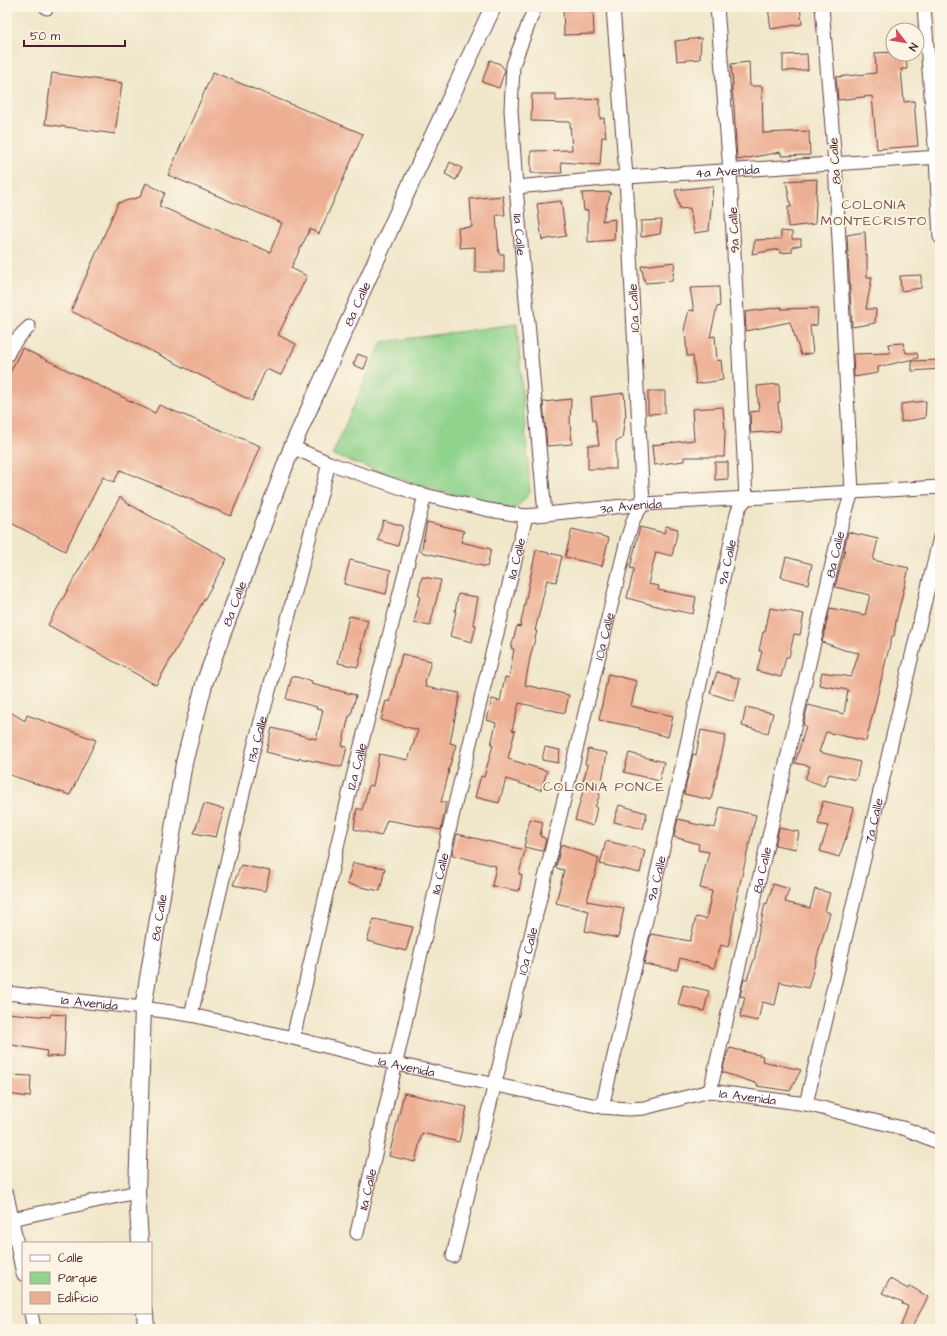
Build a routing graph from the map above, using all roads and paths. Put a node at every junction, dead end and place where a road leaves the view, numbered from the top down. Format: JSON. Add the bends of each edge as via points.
{"nodes":[{"id":1,"x":493,"y":7,"type":"edge"},
{"id":2,"x":535,"y":7,"type":"edge"},
{"id":3,"x":614,"y":7,"type":"edge"},
{"id":4,"x":717,"y":7,"type":"edge"},
{"id":5,"x":822,"y":7,"type":"edge"},
{"id":6,"x":924,"y":7,"type":"edge"},
{"id":7,"x":938,"y":157,"type":"edge"},
{"id":8,"x":835,"y":163,"type":"junction"},
{"id":9,"x":730,"y":171,"type":"junction"},
{"id":10,"x":626,"y":177,"type":"junction"},
{"id":11,"x":516,"y":187,"type":"junction"},
{"id":12,"x":940,"y":237,"type":"edge"},
{"id":13,"x":29,"y":327,"type":"dead end"},
{"id":14,"x":7,"y":355,"type":"edge"},
{"id":15,"x":292,"y":446,"type":"junction"},
{"id":16,"x":329,"y":463,"type":"junction"},
{"id":17,"x":940,"y":487,"type":"edge"},
{"id":18,"x":852,"y":492,"type":"junction"},
{"id":19,"x":425,"y":495,"type":"junction"},
{"id":20,"x":746,"y":499,"type":"junction"},
{"id":21,"x":643,"y":504,"type":"junction"},
{"id":22,"x":545,"y":514,"type":"junction"},
{"id":23,"x":526,"y":516,"type":"junction"},
{"id":24,"x":940,"y":537,"type":"edge"},
{"id":25,"x":7,"y":993,"type":"edge"},
{"id":26,"x":143,"y":1008,"type":"junction"},
{"id":27,"x":191,"y":1015,"type":"junction"},
{"id":28,"x":293,"y":1038,"type":"junction"},
{"id":29,"x":396,"y":1064,"type":"junction"},
{"id":30,"x":494,"y":1084,"type":"junction"},
{"id":31,"x":710,"y":1091,"type":"junction"},
{"id":32,"x":806,"y":1104,"type":"junction"},
{"id":33,"x":602,"y":1107,"type":"junction"},
{"id":34,"x":940,"y":1143,"type":"edge"},
{"id":35,"x":137,"y":1192,"type":"junction"},
{"id":36,"x":7,"y":1195,"type":"edge"},
{"id":37,"x":9,"y":1219,"type":"edge"},
{"id":38,"x":357,"y":1232,"type":"dead end"},
{"id":39,"x":140,"y":1242,"type":"edge"},
{"id":40,"x":452,"y":1256,"type":"dead end"},
{"id":41,"x":22,"y":1270,"type":"edge"},
{"id":42,"x":31,"y":1314,"type":"edge"},
{"id":43,"x":145,"y":1314,"type":"edge"},
{"id":44,"x":34,"y":1329,"type":"edge"},
{"id":45,"x":146,"y":1329,"type":"edge"}],
"edges":[{"from":1,"to":15,"type":"street","name":"8a Calle"},
{"from":2,"to":11,"type":"street","name":"11a Calle","via":[[513,65],[510,110]]},
{"from":3,"to":10,"type":"street","name":"10a Calle"},
{"from":4,"to":9,"type":"street","name":"9a Calle"},
{"from":5,"to":8,"type":"street","name":"8a Calle"},
{"from":6,"to":7,"type":"street"},
{"from":7,"to":8,"type":"street","name":"4a Avenida"},
{"from":7,"to":12,"type":"street"},
{"from":8,"to":9,"type":"street","name":"4a Avenida"},
{"from":8,"to":18,"type":"street","name":"8a Calle"},
{"from":9,"to":10,"type":"street","name":"4a Avenida"},
{"from":9,"to":20,"type":"street","name":"9a Calle"},
{"from":10,"to":11,"type":"street","name":"4a Avenida"},
{"from":10,"to":21,"type":"street","name":"10a Calle"},
{"from":11,"to":22,"type":"street","name":"11a Calle"},
{"from":13,"to":14,"type":"street"},
{"from":15,"to":16,"type":"street","name":"3a Avenida"},
{"from":15,"to":26,"type":"street","name":"8a Calle","via":[[205,681],[184,764]]},
{"from":16,"to":19,"type":"street","name":"3a Avenida"},
{"from":16,"to":27,"type":"street","name":"13a Calle","via":[[252,755]]},
{"from":17,"to":18,"type":"street","name":"3a Avenida"},
{"from":18,"to":20,"type":"street","name":"3a Avenida"},
{"from":18,"to":31,"type":"street","name":"8a Calle","via":[[840,530]]},
{"from":19,"to":23,"type":"street","name":"3a Avenida"},
{"from":19,"to":28,"type":"street","name":"12a Calle","via":[[353,777]]},
{"from":20,"to":21,"type":"street","name":"3a Avenida"},
{"from":20,"to":33,"type":"street","name":"9a Calle","via":[[737,514],[682,767]]},
{"from":21,"to":22,"type":"street","name":"3a Avenida"},
{"from":21,"to":30,"type":"street","name":"10a Calle","via":[[634,518],[628,536]]},
{"from":22,"to":23,"type":"street","name":"3a Avenida"},
{"from":23,"to":29,"type":"street","name":"11a Calle","via":[[456,800]]},
{"from":24,"to":32,"type":"street","name":"7a Calle"},
{"from":25,"to":26,"type":"street","name":"1a Avenida"},
{"from":26,"to":27,"type":"street","name":"1a Avenida"},
{"from":26,"to":35,"type":"street","name":"8a Calle"},
{"from":27,"to":28,"type":"street","name":"1a Avenida"},
{"from":28,"to":29,"type":"street","name":"1a Avenida"},
{"from":29,"to":30,"type":"street","name":"1a Avenida"},
{"from":29,"to":38,"type":"street","name":"11a Calle"},
{"from":30,"to":33,"type":"street","name":"1a Avenida"},
{"from":30,"to":40,"type":"street","name":"10a Calle"},
{"from":31,"to":32,"type":"street","name":"1a Avenida"},
{"from":31,"to":33,"type":"street","name":"1a Avenida","via":[[644,1108]]},
{"from":32,"to":34,"type":"street","name":"1a Avenida","via":[[906,1129]]},
{"from":35,"to":37,"type":"street"},
{"from":35,"to":39,"type":"street","name":"8a Calle"},
{"from":36,"to":37,"type":"street"},
{"from":37,"to":41,"type":"street"},
{"from":42,"to":44,"type":"street"},
{"from":43,"to":45,"type":"street"}]}
